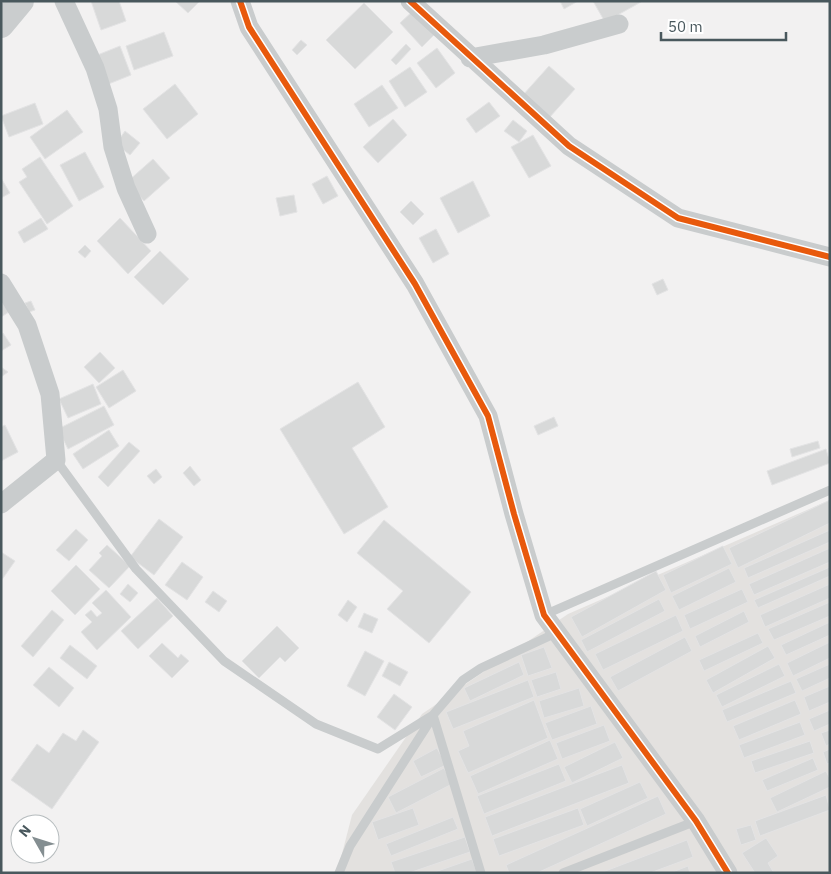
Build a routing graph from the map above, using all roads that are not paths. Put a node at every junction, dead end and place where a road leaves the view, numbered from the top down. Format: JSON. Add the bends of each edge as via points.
{"nodes":[{"id":1,"x":22,"y":1,"type":"edge"},
{"id":2,"x":64,"y":1,"type":"edge"},
{"id":3,"x":240,"y":1,"type":"edge"},
{"id":4,"x":410,"y":1,"type":"edge"},
{"id":5,"x":619,"y":24,"type":"dead end"},
{"id":6,"x":1,"y":25,"type":"edge"},
{"id":7,"x":470,"y":58,"type":"junction"},
{"id":8,"x":147,"y":234,"type":"dead end"},
{"id":9,"x":830,"y":257,"type":"edge"},
{"id":10,"x":1,"y":283,"type":"edge"},
{"id":11,"x":56,"y":460,"type":"junction"},
{"id":12,"x":830,"y":490,"type":"edge"},
{"id":13,"x":1,"y":504,"type":"edge"},
{"id":14,"x":544,"y":615,"type":"junction"},
{"id":15,"x":556,"y":633,"type":"junction"},
{"id":16,"x":433,"y":715,"type":"junction"},
{"id":17,"x":696,"y":821,"type":"junction"},
{"id":18,"x":339,"y":873,"type":"edge"},
{"id":19,"x":481,"y":873,"type":"edge"},
{"id":20,"x":563,"y":873,"type":"edge"},
{"id":21,"x":728,"y":873,"type":"edge"}],
"edges":[{"from":1,"to":6,"type":"main road"},
{"from":2,"to":8,"type":"street","via":[[95,68],[108,109],[113,147],[126,188]]},
{"from":3,"to":14,"type":"street","via":[[249,27],[415,284],[488,416]]},
{"from":4,"to":7,"type":"street"},
{"from":5,"to":7,"type":"street","via":[[544,44]]},
{"from":7,"to":9,"type":"street","via":[[569,146],[678,218]]},
{"from":10,"to":11,"type":"street","via":[[27,325],[50,394]]},
{"from":11,"to":13,"type":"street"},
{"from":11,"to":16,"type":"lane","via":[[136,569],[224,661],[316,724],[378,749]]},
{"from":12,"to":14,"type":"lane"},
{"from":14,"to":15,"type":"street"},
{"from":15,"to":16,"type":"lane","via":[[481,668],[463,680]]},
{"from":15,"to":17,"type":"street"},
{"from":16,"to":18,"type":"lane","via":[[350,846]]},
{"from":16,"to":19,"type":"lane"},
{"from":17,"to":20,"type":"lane"},
{"from":17,"to":21,"type":"street"}]}
